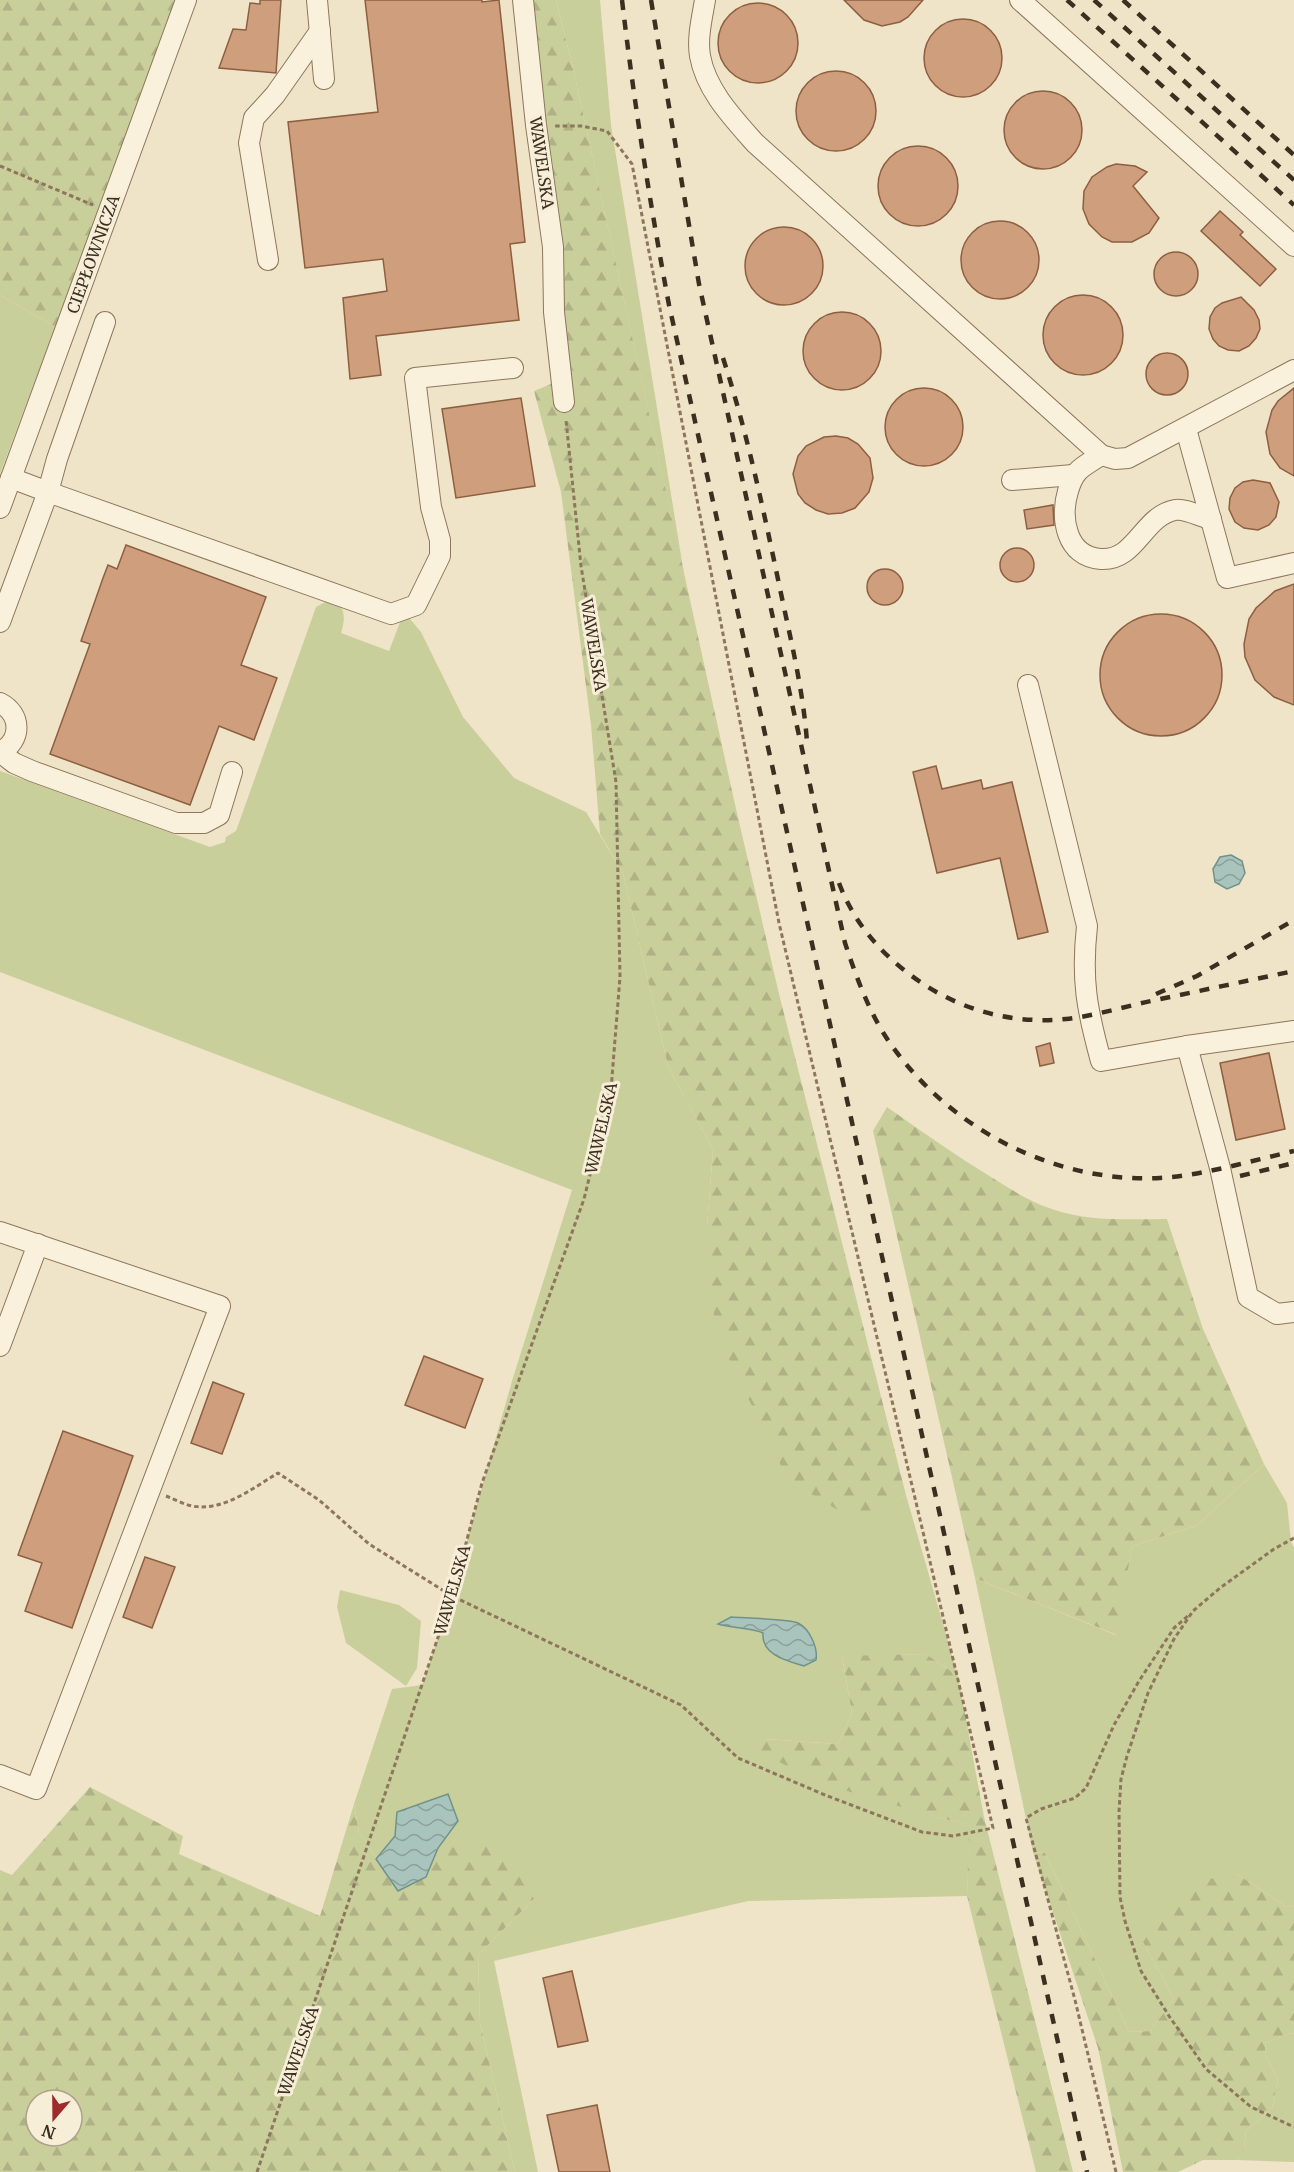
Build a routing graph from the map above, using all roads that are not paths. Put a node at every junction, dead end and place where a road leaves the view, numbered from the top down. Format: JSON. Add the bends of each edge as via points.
{"nodes":[{"id":1,"x":186,"y":0,"type":"edge"},
{"id":2,"x":317,"y":0,"type":"edge"},
{"id":3,"x":523,"y":0,"type":"edge"},
{"id":4,"x":705,"y":0,"type":"edge"},
{"id":5,"x":1020,"y":0,"type":"edge"},
{"id":6,"x":320,"y":31,"type":"junction"},
{"id":7,"x":324,"y":79,"type":"dead end"},
{"id":8,"x":1294,"y":246,"type":"edge"},
{"id":9,"x":268,"y":260,"type":"dead end"},
{"id":10,"x":105,"y":322,"type":"dead end"},
{"id":11,"x":513,"y":368,"type":"dead end"},
{"id":12,"x":1294,"y":370,"type":"edge"},
{"id":13,"x":564,"y":402,"type":"road end"},
{"id":14,"x":1186,"y":429,"type":"junction"},
{"id":15,"x":1101,"y":455,"type":"junction"},
{"id":16,"x":1073,"y":475,"type":"junction"},
{"id":17,"x":11,"y":478,"type":"junction"},
{"id":18,"x":1012,"y":480,"type":"dead end"},
{"id":19,"x":48,"y":492,"type":"junction"},
{"id":20,"x":0,"y":508,"type":"edge"},
{"id":21,"x":1211,"y":519,"type":"junction"},
{"id":22,"x":1294,"y":562,"type":"edge"},
{"id":23,"x":0,"y":622,"type":"edge"},
{"id":24,"x":1029,"y":685,"type":"dead end"},
{"id":25,"x":0,"y":704,"type":"edge"},
{"id":26,"x":0,"y":752,"type":"edge"},
{"id":27,"x":232,"y":772,"type":"dead end"},
{"id":28,"x":1294,"y":1032,"type":"edge"},
{"id":29,"x":1187,"y":1046,"type":"junction"},
{"id":30,"x":0,"y":1232,"type":"edge"},
{"id":31,"x":38,"y":1244,"type":"junction"},
{"id":32,"x":1294,"y":1312,"type":"edge"},
{"id":33,"x":0,"y":1346,"type":"edge"},
{"id":34,"x":0,"y":1775,"type":"edge"}],
"edges":[{"from":1,"to":17,"type":"lane","name":"CIEPŁOWNICZA"},
{"from":2,"to":6,"type":"lane"},
{"from":3,"to":13,"type":"lane","name":"WAWELSKA","via":[[553,247],[554,312]]},
{"from":4,"to":15,"type":"lane","via":[[700,56],[708,81],[754,143]]},
{"from":5,"to":8,"type":"lane"},
{"from":6,"to":7,"type":"lane"},
{"from":6,"to":9,"type":"lane","via":[[255,118],[249,143]]},
{"from":10,"to":19,"type":"lane"},
{"from":11,"to":19,"type":"lane","via":[[415,378],[440,556],[416,605],[391,614]]},
{"from":12,"to":14,"type":"lane"},
{"from":14,"to":15,"type":"lane","via":[[1128,458]]},
{"from":14,"to":21,"type":"lane"},
{"from":15,"to":16,"type":"lane"},
{"from":16,"to":18,"type":"lane"},
{"from":16,"to":21,"type":"lane","via":[[1066,498],[1066,523],[1071,544],[1083,554],[1101,559],[1124,552],[1147,526],[1177,509]]},
{"from":17,"to":19,"type":"lane"},
{"from":17,"to":20,"type":"lane","name":"CIEPŁOWNICZA"},
{"from":19,"to":23,"type":"lane"},
{"from":21,"to":22,"type":"lane","via":[[1227,578]]},
{"from":24,"to":29,"type":"lane","via":[[1087,926],[1084,982],[1088,1015],[1101,1061]]},
{"from":25,"to":26,"type":"lane","via":[[13,713],[17,724],[13,741]]},
{"from":26,"to":27,"type":"lane","via":[[33,771],[176,823],[204,824],[219,815]]},
{"from":28,"to":29,"type":"lane"},
{"from":29,"to":32,"type":"lane","via":[[1220,1168],[1248,1297],[1277,1314]]},
{"from":30,"to":31,"type":"lane"},
{"from":31,"to":33,"type":"lane"},
{"from":31,"to":34,"type":"lane","via":[[220,1306],[36,1790]]}]}
